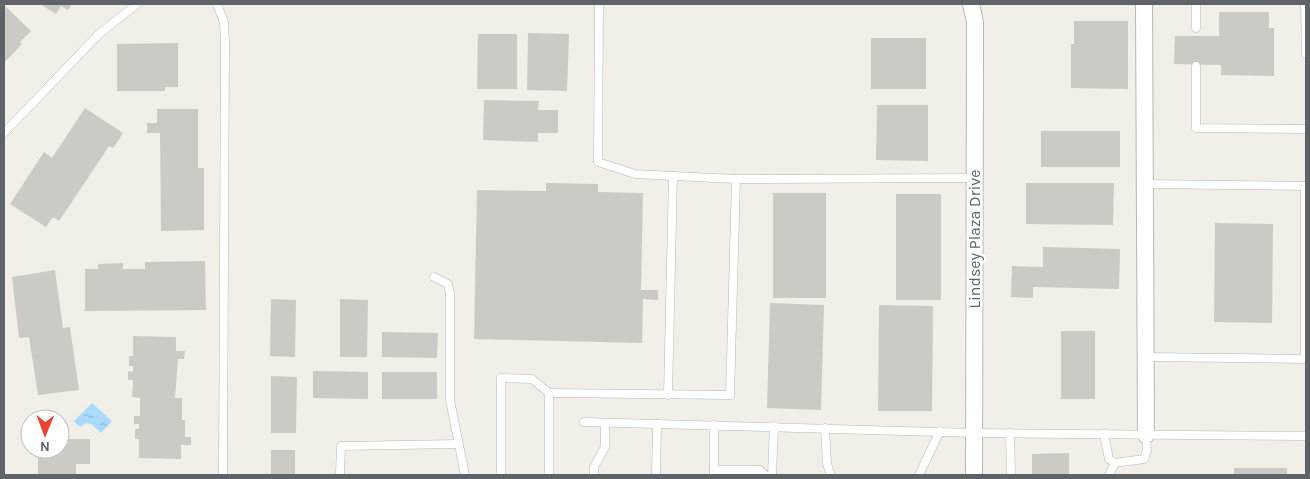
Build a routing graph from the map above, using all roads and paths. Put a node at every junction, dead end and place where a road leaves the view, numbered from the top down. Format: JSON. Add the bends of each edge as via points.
{"nodes":[{"id":1,"x":137,"y":4,"type":"edge"},
{"id":2,"x":217,"y":4,"type":"edge"},
{"id":3,"x":599,"y":4,"type":"edge"},
{"id":4,"x":971,"y":4,"type":"edge"},
{"id":5,"x":1144,"y":4,"type":"edge"},
{"id":6,"x":1196,"y":4,"type":"edge"},
{"id":7,"x":1305,"y":4,"type":"edge"},
{"id":8,"x":1196,"y":28,"type":"dead end"},
{"id":9,"x":1306,"y":54,"type":"edge"},
{"id":10,"x":1196,"y":66,"type":"dead end"},
{"id":11,"x":1306,"y":129,"type":"edge"},
{"id":12,"x":4,"y":133,"type":"edge"},
{"id":13,"x":673,"y":176,"type":"junction"},
{"id":14,"x":975,"y":178,"type":"junction"},
{"id":15,"x":736,"y":179,"type":"junction"},
{"id":16,"x":1145,"y":184,"type":"junction"},
{"id":17,"x":1306,"y":186,"type":"edge"},
{"id":18,"x":434,"y":277,"type":"dead end"},
{"id":19,"x":1146,"y":357,"type":"junction"},
{"id":20,"x":1305,"y":359,"type":"edge"},
{"id":21,"x":549,"y":393,"type":"junction"},
{"id":22,"x":668,"y":395,"type":"junction"},
{"id":23,"x":584,"y":422,"type":"dead end"},
{"id":24,"x":605,"y":423,"type":"junction"},
{"id":25,"x":657,"y":424,"type":"junction"},
{"id":26,"x":714,"y":425,"type":"junction"},
{"id":27,"x":774,"y":426,"type":"junction"},
{"id":28,"x":825,"y":428,"type":"junction"},
{"id":29,"x":940,"y":431,"type":"junction"},
{"id":30,"x":974,"y":433,"type":"junction"},
{"id":31,"x":1010,"y":433,"type":"junction"},
{"id":32,"x":1104,"y":434,"type":"junction"},
{"id":33,"x":1146,"y":435,"type":"junction"},
{"id":34,"x":1306,"y":436,"type":"edge"},
{"id":35,"x":458,"y":444,"type":"junction"},
{"id":36,"x":1115,"y":463,"type":"junction"},
{"id":37,"x":714,"y":473,"type":"edge"},
{"id":38,"x":224,"y":475,"type":"edge"},
{"id":39,"x":340,"y":475,"type":"edge"},
{"id":40,"x":465,"y":475,"type":"edge"},
{"id":41,"x":501,"y":475,"type":"edge"},
{"id":42,"x":549,"y":475,"type":"edge"},
{"id":43,"x":594,"y":475,"type":"edge"},
{"id":44,"x":656,"y":475,"type":"edge"},
{"id":45,"x":765,"y":475,"type":"edge"},
{"id":46,"x":772,"y":475,"type":"edge"},
{"id":47,"x":831,"y":475,"type":"edge"},
{"id":48,"x":919,"y":475,"type":"edge"},
{"id":49,"x":974,"y":475,"type":"edge"},
{"id":50,"x":1011,"y":475,"type":"edge"},
{"id":51,"x":1109,"y":475,"type":"edge"}],
"edges":[{"from":1,"to":12,"type":"lane","via":[[99,34]]},
{"from":2,"to":38,"type":"lane","via":[[224,22],[225,43]]},
{"from":3,"to":13,"type":"lane","via":[[598,162],[635,174]]},
{"from":4,"to":14,"type":"street","name":"Lindsey Plaza Drive","via":[[976,56]]},
{"from":5,"to":16,"type":"street"},
{"from":6,"to":8,"type":"lane"},
{"from":7,"to":9,"type":"lane"},
{"from":10,"to":11,"type":"lane","via":[[1196,128]]},
{"from":13,"to":15,"type":"lane"},
{"from":13,"to":22,"type":"lane"},
{"from":14,"to":15,"type":"lane"},
{"from":14,"to":30,"type":"street","name":"Lindsey Plaza Drive"},
{"from":15,"to":22,"type":"lane","via":[[730,395]]},
{"from":16,"to":17,"type":"lane"},
{"from":16,"to":19,"type":"street"},
{"from":17,"to":20,"type":"lane"},
{"from":18,"to":35,"type":"lane","via":[[448,284],[450,294],[450,400]]},
{"from":19,"to":20,"type":"lane"},
{"from":19,"to":33,"type":"street"},
{"from":21,"to":22,"type":"lane"},
{"from":21,"to":41,"type":"lane","via":[[532,379],[501,378]]},
{"from":21,"to":42,"type":"lane"},
{"from":23,"to":24,"type":"lane"},
{"from":24,"to":25,"type":"lane"},
{"from":24,"to":43,"type":"lane","via":[[605,447],[594,467]]},
{"from":25,"to":26,"type":"lane"},
{"from":25,"to":44,"type":"lane"},
{"from":26,"to":27,"type":"lane"},
{"from":26,"to":37,"type":"lane"},
{"from":27,"to":28,"type":"lane"},
{"from":27,"to":46,"type":"lane"},
{"from":28,"to":29,"type":"lane"},
{"from":28,"to":47,"type":"lane","via":[[826,464]]},
{"from":29,"to":30,"type":"lane"},
{"from":29,"to":48,"type":"lane"},
{"from":30,"to":31,"type":"lane"},
{"from":30,"to":49,"type":"street","name":"Lindsey Plaza Drive"},
{"from":31,"to":32,"type":"lane"},
{"from":31,"to":50,"type":"lane"},
{"from":32,"to":33,"type":"lane"},
{"from":32,"to":36,"type":"lane","via":[[1109,459]]},
{"from":33,"to":34,"type":"lane"},
{"from":33,"to":36,"type":"lane","via":[[1148,452],[1144,459]]},
{"from":35,"to":39,"type":"lane","via":[[341,446]]},
{"from":35,"to":40,"type":"lane"},
{"from":36,"to":51,"type":"lane"},
{"from":37,"to":45,"type":"lane","via":[[760,470]]}]}
